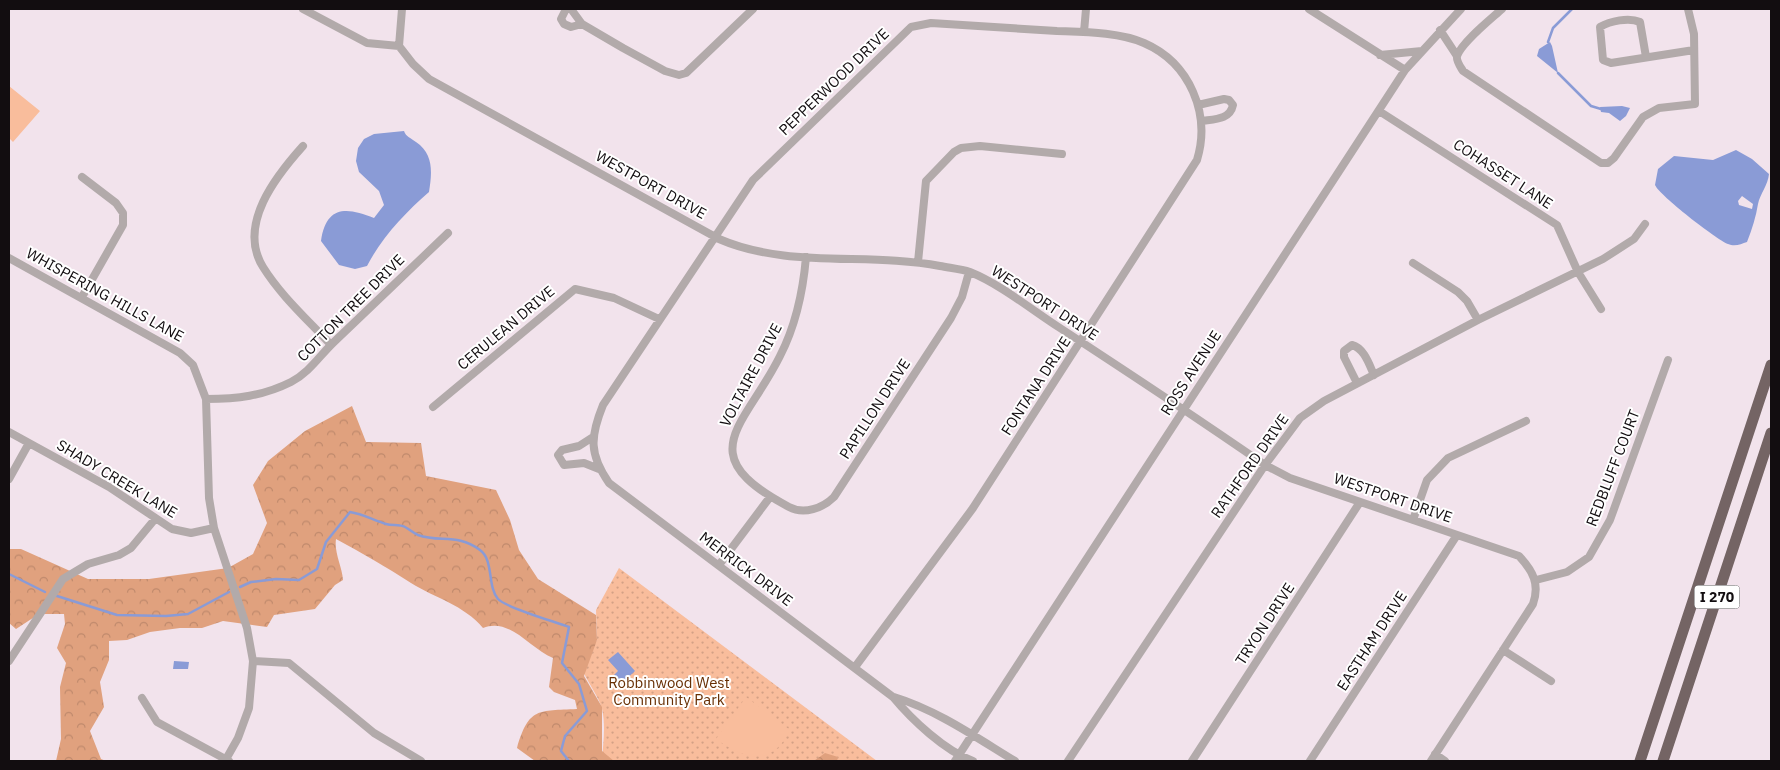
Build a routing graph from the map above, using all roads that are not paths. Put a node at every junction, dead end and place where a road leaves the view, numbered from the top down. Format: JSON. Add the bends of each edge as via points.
{"nodes":[{"id":1,"x":303,"y":9,"type":"edge"},
{"id":2,"x":402,"y":9,"type":"edge"},
{"id":3,"x":566,"y":9,"type":"edge"},
{"id":4,"x":1086,"y":9,"type":"edge"},
{"id":5,"x":1309,"y":9,"type":"edge"},
{"id":6,"x":1461,"y":9,"type":"edge"},
{"id":7,"x":1502,"y":9,"type":"edge"},
{"id":8,"x":1688,"y":9,"type":"edge"},
{"id":9,"x":747,"y":11,"type":"edge"},
{"id":10,"x":572,"y":12,"type":"edge"},
{"id":11,"x":582,"y":24,"type":"junction"},
{"id":12,"x":1440,"y":30,"type":"junction"},
{"id":13,"x":1084,"y":32,"type":"junction"},
{"id":14,"x":398,"y":46,"type":"junction"},
{"id":15,"x":1422,"y":50,"type":"junction"},
{"id":16,"x":1694,"y":50,"type":"junction"},
{"id":17,"x":1380,"y":55,"type":"junction"},
{"id":18,"x":1457,"y":56,"type":"junction"},
{"id":19,"x":1646,"y":57,"type":"junction"},
{"id":20,"x":1405,"y":70,"type":"junction"},
{"id":21,"x":1198,"y":104,"type":"junction"},
{"id":22,"x":1379,"y":111,"type":"junction"},
{"id":23,"x":1201,"y":121,"type":"junction"},
{"id":24,"x":303,"y":146,"type":"dead end"},
{"id":25,"x":1062,"y":154,"type":"dead end"},
{"id":26,"x":82,"y":177,"type":"dead end"},
{"id":27,"x":1646,"y":224,"type":"dead end"},
{"id":28,"x":448,"y":233,"type":"dead end"},
{"id":29,"x":715,"y":236,"type":"junction"},
{"id":30,"x":806,"y":257,"type":"junction"},
{"id":31,"x":9,"y":258,"type":"edge"},
{"id":32,"x":918,"y":262,"type":"junction"},
{"id":33,"x":1413,"y":262,"type":"dead end"},
{"id":34,"x":969,"y":272,"type":"junction"},
{"id":35,"x":1578,"y":272,"type":"junction"},
{"id":36,"x":82,"y":297,"type":"junction"},
{"id":37,"x":1602,"y":309,"type":"dead end"},
{"id":38,"x":659,"y":319,"type":"junction"},
{"id":39,"x":1478,"y":320,"type":"junction"},
{"id":40,"x":1081,"y":342,"type":"junction"},
{"id":41,"x":331,"y":345,"type":"junction"},
{"id":42,"x":1668,"y":360,"type":"dead end"},
{"id":43,"x":1771,"y":365,"type":"edge"},
{"id":44,"x":1374,"y":375,"type":"junction"},
{"id":45,"x":1357,"y":383,"type":"junction"},
{"id":46,"x":206,"y":399,"type":"junction"},
{"id":47,"x":433,"y":407,"type":"dead end"},
{"id":48,"x":1184,"y":409,"type":"junction"},
{"id":49,"x":1526,"y":421,"type":"dead end"},
{"id":50,"x":9,"y":432,"type":"edge"},
{"id":51,"x":1771,"y":433,"type":"edge"},
{"id":52,"x":593,"y":437,"type":"junction"},
{"id":53,"x":29,"y":443,"type":"junction"},
{"id":54,"x":593,"y":454,"type":"joint"},
{"id":55,"x":1265,"y":465,"type":"junction"},
{"id":56,"x":599,"y":469,"type":"junction"},
{"id":57,"x":9,"y":479,"type":"edge"},
{"id":58,"x":770,"y":497,"type":"junction"},
{"id":59,"x":1360,"y":502,"type":"junction"},
{"id":60,"x":155,"y":519,"type":"junction"},
{"id":61,"x":1412,"y":520,"type":"junction"},
{"id":62,"x":214,"y":528,"type":"junction"},
{"id":63,"x":1457,"y":535,"type":"junction"},
{"id":64,"x":719,"y":565,"type":"junction"},
{"id":65,"x":1536,"y":580,"type":"junction"},
{"id":66,"x":1503,"y":650,"type":"junction"},
{"id":67,"x":9,"y":661,"type":"edge"},
{"id":68,"x":253,"y":661,"type":"junction"},
{"id":69,"x":855,"y":667,"type":"junction"},
{"id":70,"x":1551,"y":681,"type":"dead end"},
{"id":71,"x":893,"y":697,"type":"junction"},
{"id":72,"x":142,"y":698,"type":"dead end"},
{"id":73,"x":971,"y":734,"type":"junction"},
{"id":74,"x":957,"y":758,"type":"edge"},
{"id":75,"x":1433,"y":758,"type":"edge"},
{"id":76,"x":227,"y":761,"type":"edge"},
{"id":77,"x":421,"y":761,"type":"edge"},
{"id":78,"x":973,"y":761,"type":"edge"},
{"id":79,"x":1015,"y":761,"type":"edge"},
{"id":80,"x":1068,"y":761,"type":"edge"},
{"id":81,"x":1192,"y":761,"type":"edge"},
{"id":82,"x":1310,"y":761,"type":"edge"},
{"id":83,"x":1446,"y":761,"type":"edge"},
{"id":84,"x":1640,"y":761,"type":"edge"},
{"id":85,"x":1663,"y":761,"type":"edge"}],
"edges":[{"from":1,"to":14,"type":"street","via":[[367,43]]},
{"from":2,"to":14,"type":"street"},
{"from":3,"to":11,"type":"street","via":[[561,19],[564,24],[571,27]]},
{"from":4,"to":13,"type":"street"},
{"from":5,"to":17,"type":"street"},
{"from":6,"to":12,"type":"street","name":"ROSS AVENUE"},
{"from":7,"to":18,"type":"street"},
{"from":8,"to":16,"type":"street"},
{"from":9,"to":11,"type":"street","via":[[686,73],[680,75],[665,71]]},
{"from":10,"to":11,"type":"street"},
{"from":12,"to":15,"type":"street","name":"ROSS AVENUE"},
{"from":12,"to":18,"type":"street"},
{"from":13,"to":21,"type":"street","name":"PEPPERWOOD DRIVE","via":[[1142,42],[1153,48],[1180,71],[1192,87]]},
{"from":13,"to":29,"type":"street","name":"PEPPERWOOD DRIVE","via":[[931,23],[911,27],[753,180]]},
{"from":14,"to":29,"type":"street","name":"WESTPORT DRIVE","via":[[429,79]]},
{"from":15,"to":17,"type":"street"},
{"from":15,"to":20,"type":"street","name":"ROSS AVENUE"},
{"from":16,"to":18,"type":"street","via":[[1694,104],[1659,108],[1643,117],[1608,163],[1601,162],[1462,71]]},
{"from":16,"to":19,"type":"street"},
{"from":17,"to":20,"type":"street"},
{"from":19,"to":19,"type":"street","via":[[1611,63],[1603,60],[1600,27],[1609,22],[1640,22]]},
{"from":20,"to":22,"type":"street","name":"ROSS AVENUE"},
{"from":21,"to":23,"type":"street","name":"PEPPERWOOD DRIVE"},
{"from":21,"to":23,"type":"street","via":[[1224,99],[1233,106],[1227,116]]},
{"from":22,"to":35,"type":"street","name":"COHASSET LANE","via":[[1557,224]]},
{"from":22,"to":48,"type":"street","name":"ROSS AVENUE"},
{"from":23,"to":40,"type":"street","name":"FONTANA DRIVE","via":[[1201,149],[1192,171]]},
{"from":24,"to":41,"type":"street","via":[[265,197],[256,221],[256,245],[262,266]]},
{"from":25,"to":32,"type":"street","via":[[980,146],[954,152],[926,181]]},
{"from":26,"to":36,"type":"street","via":[[116,203],[123,213],[123,225]]},
{"from":27,"to":35,"type":"street","name":"RATHFORD DRIVE","via":[[1623,247]]},
{"from":28,"to":41,"type":"street","name":"COTTON TREE DRIVE"},
{"from":29,"to":30,"type":"street","name":"WESTPORT DRIVE","via":[[739,248]]},
{"from":29,"to":38,"type":"street","name":"PEPPERWOOD DRIVE"},
{"from":30,"to":32,"type":"street","name":"WESTPORT DRIVE"},
{"from":30,"to":58,"type":"street","name":"VOLTAIRE DRIVE","via":[[795,321],[780,357],[736,428],[732,444],[735,462],[742,475]]},
{"from":31,"to":36,"type":"street","name":"WHISPERING HILLS LANE"},
{"from":32,"to":34,"type":"street","name":"WESTPORT DRIVE"},
{"from":33,"to":39,"type":"street","via":[[1458,292],[1468,301]]},
{"from":34,"to":40,"type":"street","name":"WESTPORT DRIVE"},
{"from":34,"to":58,"type":"street","name":"PAPILLON DRIVE","via":[[962,297],[951,318],[834,497],[820,508],[808,510],[793,509]]},
{"from":35,"to":37,"type":"street","name":"COHASSET LANE"},
{"from":35,"to":39,"type":"street","name":"RATHFORD DRIVE"},
{"from":36,"to":46,"type":"street","name":"WHISPERING HILLS LANE","via":[[180,353],[193,365]]},
{"from":38,"to":47,"type":"street","name":"CERULEAN DRIVE","via":[[614,298],[575,289]]},
{"from":38,"to":52,"type":"street","name":"PEPPERWOOD DRIVE","via":[[603,405]]},
{"from":39,"to":44,"type":"street","name":"RATHFORD DRIVE"},
{"from":40,"to":48,"type":"street","name":"WESTPORT DRIVE"},
{"from":40,"to":69,"type":"street","name":"FONTANA DRIVE","via":[[973,508]]},
{"from":41,"to":46,"type":"street","name":"COTTON TREE DRIVE","via":[[311,369],[267,393]]},
{"from":42,"to":65,"type":"street","name":"REDBLUFF COURT","via":[[1610,520],[1589,557],[1567,572]]},
{"from":43,"to":84,"type":"highway","number":"I 270"},
{"from":44,"to":45,"type":"street","name":"RATHFORD DRIVE"},
{"from":44,"to":45,"type":"street","via":[[1359,346],[1352,345],[1344,351],[1344,356]]},
{"from":45,"to":55,"type":"street","name":"RATHFORD DRIVE","via":[[1300,418]]},
{"from":46,"to":62,"type":"street","name":"WHISPERING HILLS LANE","via":[[209,498]]},
{"from":48,"to":55,"type":"street","name":"WESTPORT DRIVE"},
{"from":48,"to":73,"type":"street","name":"ROSS AVENUE"},
{"from":49,"to":61,"type":"street","via":[[1448,458],[1427,480]]},
{"from":50,"to":53,"type":"street","name":"SHADY CREEK LANE"},
{"from":51,"to":85,"type":"highway","number":"I 270"},
{"from":52,"to":54,"type":"street","name":"PEPPERWOOD DRIVE"},
{"from":52,"to":56,"type":"street","via":[[579,446],[562,450],[558,455],[559,461],[564,465],[584,463]]},
{"from":53,"to":57,"type":"street"},
{"from":53,"to":60,"type":"street","name":"SHADY CREEK LANE","via":[[109,487]]},
{"from":54,"to":56,"type":"street","name":"MERRICK DRIVE"},
{"from":55,"to":59,"type":"street","name":"WESTPORT DRIVE","via":[[1290,478]]},
{"from":55,"to":80,"type":"street","name":"RATHFORD DRIVE"},
{"from":56,"to":64,"type":"street","name":"MERRICK DRIVE","via":[[609,483]]},
{"from":58,"to":64,"type":"street"},
{"from":59,"to":61,"type":"street","name":"WESTPORT DRIVE"},
{"from":59,"to":81,"type":"street","name":"TRYON DRIVE"},
{"from":60,"to":62,"type":"street","name":"SHADY CREEK LANE","via":[[182,533]]},
{"from":60,"to":67,"type":"street","via":[[131,548],[88,564],[63,579]]},
{"from":61,"to":63,"type":"street","name":"WESTPORT DRIVE"},
{"from":62,"to":68,"type":"street","name":"WHISPERING HILLS LANE","via":[[247,628]]},
{"from":63,"to":65,"type":"street","name":"WESTPORT DRIVE","via":[[1519,556]]},
{"from":63,"to":82,"type":"street","name":"EASTHAM DRIVE"},
{"from":64,"to":69,"type":"street","name":"MERRICK DRIVE"},
{"from":65,"to":66,"type":"street","via":[[1537,593],[1533,604]]},
{"from":66,"to":70,"type":"street"},
{"from":66,"to":75,"type":"street"},
{"from":68,"to":76,"type":"street","name":"WHISPERING HILLS LANE","via":[[249,708]]},
{"from":68,"to":77,"type":"street","via":[[289,663],[374,734]]},
{"from":69,"to":71,"type":"street","name":"MERRICK DRIVE"},
{"from":71,"to":73,"type":"street","name":"MERRICK DRIVE","via":[[910,702]]},
{"from":71,"to":74,"type":"street","name":"MERRICK DRIVE"},
{"from":72,"to":76,"type":"street","via":[[158,722]]},
{"from":73,"to":74,"type":"street","name":"ROSS AVENUE"},
{"from":73,"to":79,"type":"street","name":"MERRICK DRIVE"},
{"from":74,"to":78,"type":"street","name":"MERRICK DRIVE"},
{"from":75,"to":83,"type":"street"}]}
